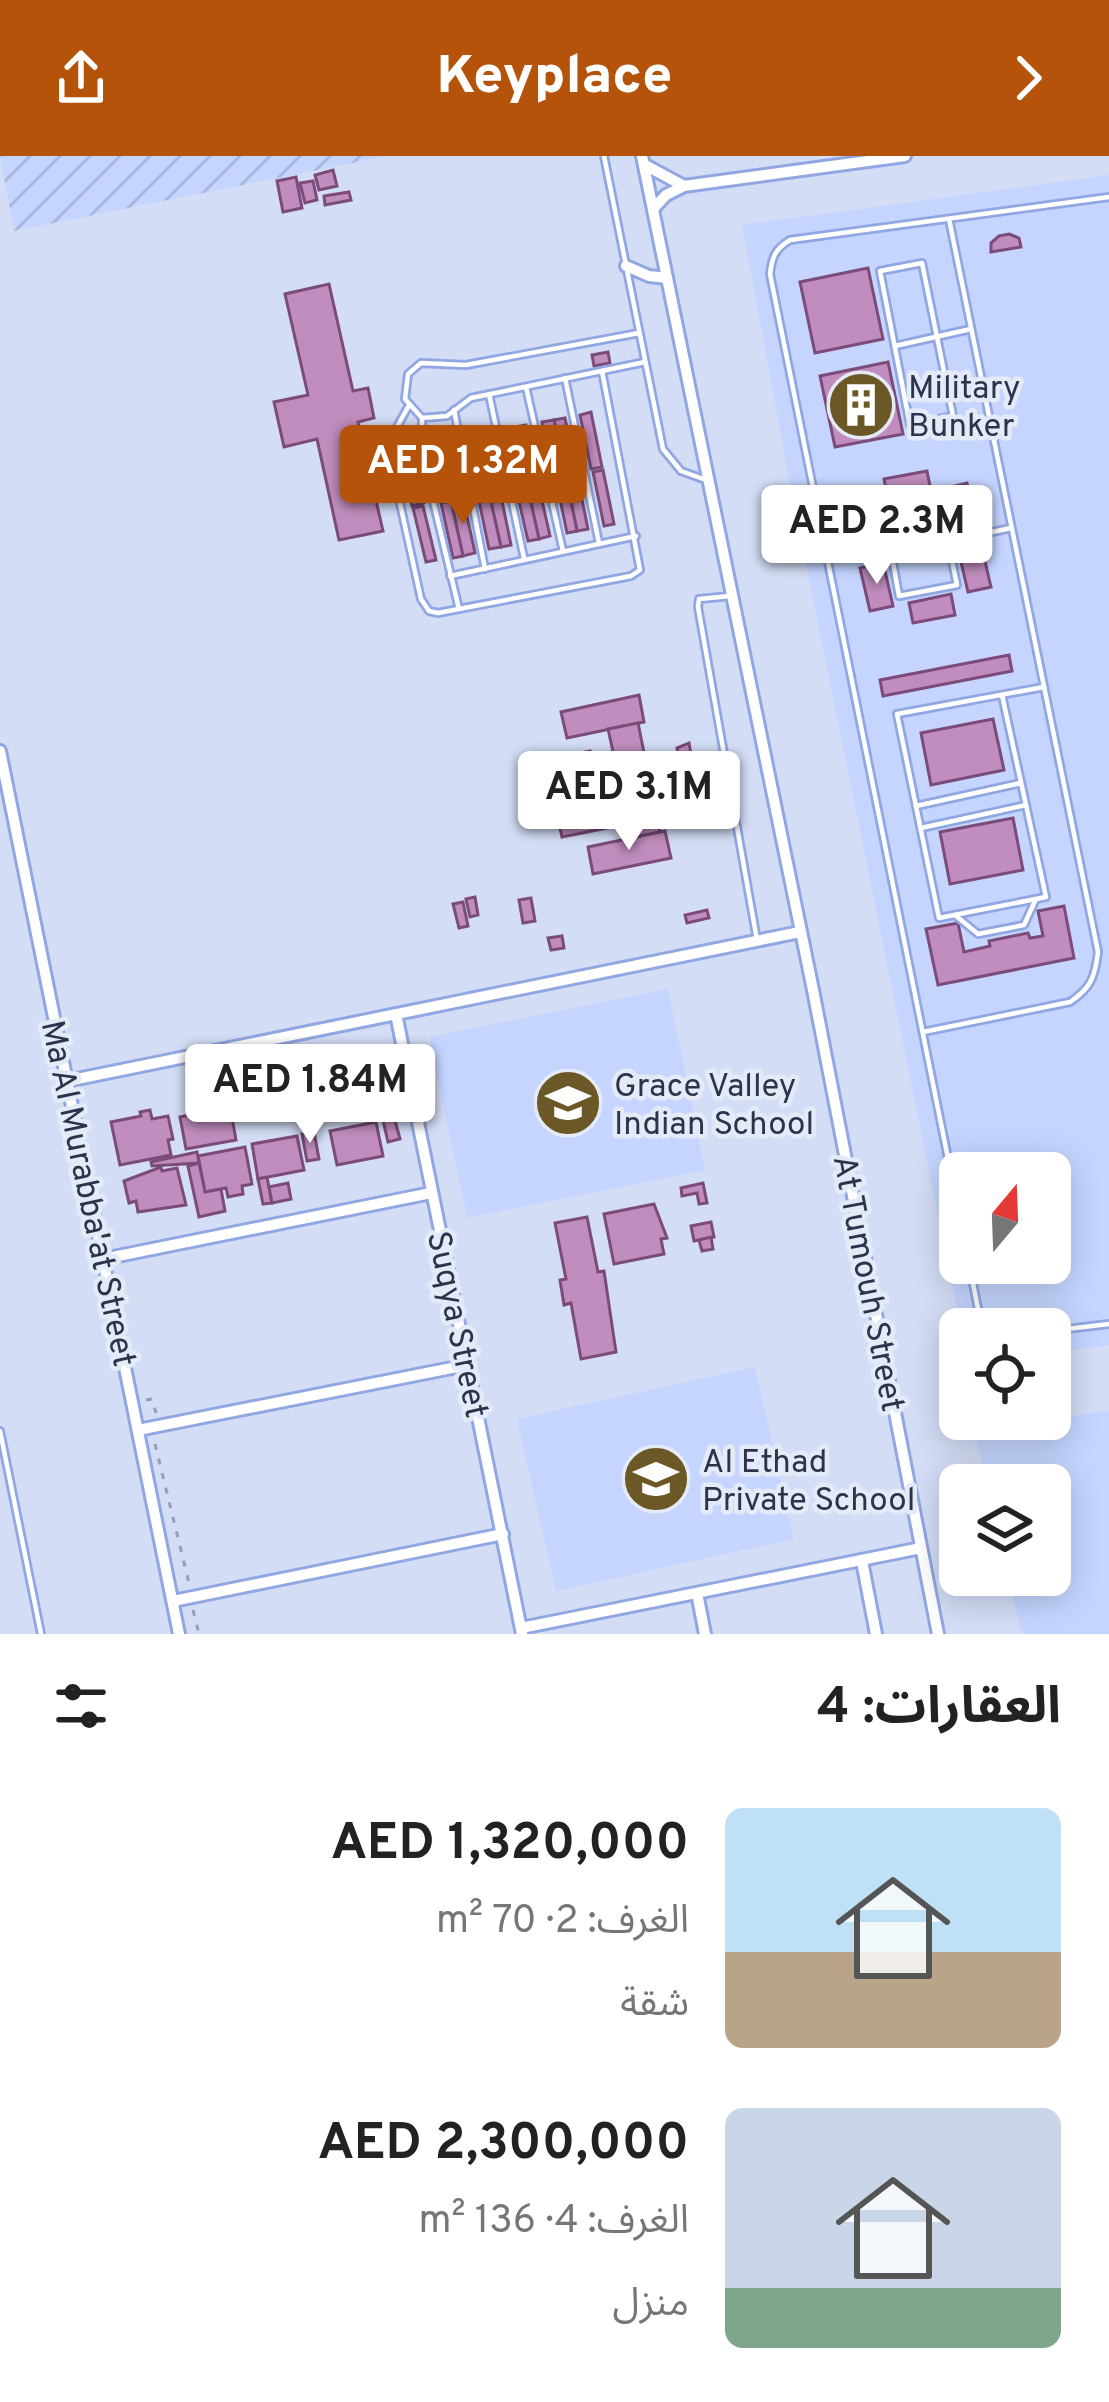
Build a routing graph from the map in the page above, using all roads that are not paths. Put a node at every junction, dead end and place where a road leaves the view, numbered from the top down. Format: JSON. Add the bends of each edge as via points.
{"nodes":[{"id":1,"x":604,"y":156,"type":"edge"},
{"id":2,"x":905,"y":156,"type":"edge"},
{"id":3,"x":643,"y":160,"type":"edge"},
{"id":4,"x":684,"y":186,"type":"junction"},
{"id":5,"x":1109,"y":197,"type":"edge"},
{"id":6,"x":652,"y":209,"type":"junction"},
{"id":7,"x":949,"y":219,"type":"junction"},
{"id":8,"x":626,"y":266,"type":"junction"},
{"id":9,"x":667,"y":278,"type":"junction"},
{"id":10,"x":971,"y":329,"type":"junction"},
{"id":11,"x":639,"y":333,"type":"junction"},
{"id":12,"x":937,"y":338,"type":"junction"},
{"id":13,"x":895,"y":346,"type":"junction"},
{"id":14,"x":645,"y":362,"type":"junction"},
{"id":15,"x":602,"y":371,"type":"junction"},
{"id":16,"x":565,"y":378,"type":"junction"},
{"id":17,"x":526,"y":387,"type":"junction"},
{"id":18,"x":489,"y":394,"type":"junction"},
{"id":19,"x":408,"y":407,"type":"junction"},
{"id":20,"x":454,"y":410,"type":"junction"},
{"id":21,"x":422,"y":418,"type":"junction"},
{"id":22,"x":708,"y":480,"type":"junction"},
{"id":23,"x":1012,"y":528,"type":"junction"},
{"id":24,"x":636,"y":536,"type":"junction"},
{"id":25,"x":948,"y":542,"type":"junction"},
{"id":26,"x":599,"y":544,"type":"junction"},
{"id":27,"x":563,"y":552,"type":"junction"},
{"id":28,"x":891,"y":554,"type":"junction"},
{"id":29,"x":524,"y":560,"type":"junction"},
{"id":30,"x":864,"y":560,"type":"dead end"},
{"id":31,"x":484,"y":569,"type":"junction"},
{"id":32,"x":450,"y":576,"type":"junction"},
{"id":33,"x":730,"y":596,"type":"junction"},
{"id":34,"x":459,"y":609,"type":"junction"},
{"id":35,"x":1044,"y":687,"type":"junction"},
{"id":36,"x":1002,"y":694,"type":"junction"},
{"id":37,"x":0,"y":751,"type":"edge"},
{"id":38,"x":1021,"y":783,"type":"junction"},
{"id":39,"x":1026,"y":805,"type":"junction"},
{"id":40,"x":916,"y":806,"type":"junction"},
{"id":41,"x":921,"y":828,"type":"junction"},
{"id":42,"x":1036,"y":898,"type":"junction"},
{"id":43,"x":956,"y":915,"type":"junction"},
{"id":44,"x":800,"y":932,"type":"junction"},
{"id":45,"x":757,"y":940,"type":"junction"},
{"id":46,"x":397,"y":1014,"type":"junction"},
{"id":47,"x":923,"y":1032,"type":"junction"},
{"id":48,"x":67,"y":1081,"type":"junction"},
{"id":49,"x":947,"y":1152,"type":"edge"},
{"id":50,"x":431,"y":1193,"type":"junction"},
{"id":51,"x":103,"y":1259,"type":"junction"},
{"id":52,"x":1109,"y":1324,"type":"edge"},
{"id":53,"x":1071,"y":1329,"type":"edge"},
{"id":54,"x":467,"y":1365,"type":"junction"},
{"id":55,"x":138,"y":1430,"type":"junction"},
{"id":56,"x":0,"y":1431,"type":"edge"},
{"id":57,"x":503,"y":1534,"type":"junction"},
{"id":58,"x":921,"y":1548,"type":"junction"},
{"id":59,"x":862,"y":1561,"type":"junction"},
{"id":60,"x":697,"y":1593,"type":"junction"},
{"id":61,"x":172,"y":1601,"type":"junction"},
{"id":62,"x":522,"y":1631,"type":"edge"},
{"id":63,"x":41,"y":1634,"type":"edge"},
{"id":64,"x":179,"y":1634,"type":"edge"},
{"id":65,"x":705,"y":1634,"type":"edge"},
{"id":66,"x":876,"y":1634,"type":"edge"},
{"id":67,"x":938,"y":1634,"type":"edge"}],
"edges":[{"from":1,"to":8,"type":"lane"},
{"from":2,"to":4,"type":"street"},
{"from":3,"to":4,"type":"street"},
{"from":3,"to":6,"type":"street","name":"At Tumouh Street"},
{"from":4,"to":6,"type":"street"},
{"from":5,"to":7,"type":"lane"},
{"from":6,"to":9,"type":"street","name":"At Tumouh Street"},
{"from":7,"to":10,"type":"lane"},
{"from":7,"to":47,"type":"lane","via":[[790,240],[772,258],[770,274]]},
{"from":8,"to":9,"type":"street"},
{"from":8,"to":11,"type":"lane"},
{"from":9,"to":22,"type":"street","name":"At Tumouh Street"},
{"from":10,"to":12,"type":"lane"},
{"from":10,"to":23,"type":"lane"},
{"from":11,"to":14,"type":"lane"},
{"from":11,"to":19,"type":"lane","via":[[466,365],[421,364],[404,382]]},
{"from":12,"to":13,"type":"lane"},
{"from":12,"to":13,"type":"lane","via":[[922,263],[880,272]]},
{"from":12,"to":13,"type":"lane","via":[[953,416],[910,425]]},
{"from":14,"to":15,"type":"lane"},
{"from":14,"to":22,"type":"lane","via":[[663,449],[681,471]]},
{"from":15,"to":16,"type":"lane"},
{"from":15,"to":24,"type":"lane"},
{"from":16,"to":17,"type":"lane"},
{"from":16,"to":26,"type":"lane"},
{"from":17,"to":18,"type":"lane"},
{"from":17,"to":27,"type":"lane"},
{"from":18,"to":20,"type":"lane"},
{"from":18,"to":29,"type":"lane"},
{"from":19,"to":21,"type":"lane"},
{"from":19,"to":34,"type":"lane","via":[[389,458],[421,599],[434,612]]},
{"from":20,"to":21,"type":"lane"},
{"from":20,"to":31,"type":"lane"},
{"from":21,"to":32,"type":"lane","via":[[422,454]]},
{"from":22,"to":33,"type":"street","name":"At Tumouh Street"},
{"from":23,"to":25,"type":"lane"},
{"from":23,"to":35,"type":"lane"},
{"from":24,"to":26,"type":"lane"},
{"from":24,"to":34,"type":"lane","via":[[641,562],[634,575]]},
{"from":25,"to":28,"type":"lane"},
{"from":25,"to":28,"type":"lane","via":[[940,503],[884,513]]},
{"from":25,"to":28,"type":"lane","via":[[957,585],[899,596]]},
{"from":26,"to":27,"type":"lane"},
{"from":27,"to":29,"type":"lane"},
{"from":28,"to":30,"type":"lane"},
{"from":29,"to":31,"type":"lane"},
{"from":31,"to":32,"type":"lane"},
{"from":32,"to":34,"type":"lane"},
{"from":33,"to":44,"type":"street","name":"At Tumouh Street"},
{"from":33,"to":45,"type":"lane","via":[[699,599],[698,607]]},
{"from":35,"to":36,"type":"lane"},
{"from":35,"to":47,"type":"lane","via":[[1098,952],[1095,977],[1070,1002]]},
{"from":36,"to":38,"type":"lane"},
{"from":36,"to":40,"type":"lane","via":[[897,713]]},
{"from":37,"to":48,"type":"street","name":"Ma Al Murabba'at Street"},
{"from":38,"to":39,"type":"lane"},
{"from":38,"to":40,"type":"lane"},
{"from":39,"to":41,"type":"lane"},
{"from":39,"to":42,"type":"lane","via":[[1046,897]]},
{"from":40,"to":41,"type":"lane"},
{"from":41,"to":43,"type":"lane","via":[[939,918]]},
{"from":42,"to":43,"type":"lane"},
{"from":42,"to":43,"type":"lane","via":[[1024,925],[978,934]]},
{"from":44,"to":45,"type":"street"},
{"from":44,"to":58,"type":"street","name":"At Tumouh Street"},
{"from":45,"to":46,"type":"street"},
{"from":46,"to":48,"type":"street"},
{"from":46,"to":50,"type":"street","name":"Suqya Street"},
{"from":47,"to":49,"type":"lane"},
{"from":48,"to":51,"type":"street","name":"Ma Al Murabba'at Street"},
{"from":50,"to":51,"type":"street"},
{"from":50,"to":54,"type":"street","name":"Suqya Street"},
{"from":51,"to":55,"type":"street","name":"Ma Al Murabba'at Street"},
{"from":52,"to":53,"type":"lane"},
{"from":54,"to":55,"type":"street"},
{"from":54,"to":57,"type":"street","name":"Suqya Street"},
{"from":55,"to":61,"type":"street","name":"Ma Al Murabba'at Street"},
{"from":56,"to":63,"type":"lane"},
{"from":57,"to":61,"type":"street"},
{"from":57,"to":62,"type":"street","name":"Suqya Street"},
{"from":58,"to":59,"type":"street"},
{"from":58,"to":67,"type":"street","name":"At Tumouh Street"},
{"from":59,"to":60,"type":"street"},
{"from":59,"to":66,"type":"street"},
{"from":60,"to":62,"type":"street"},
{"from":60,"to":65,"type":"street"},
{"from":61,"to":64,"type":"street","name":"Ma Al Murabba'at Street"}]}
